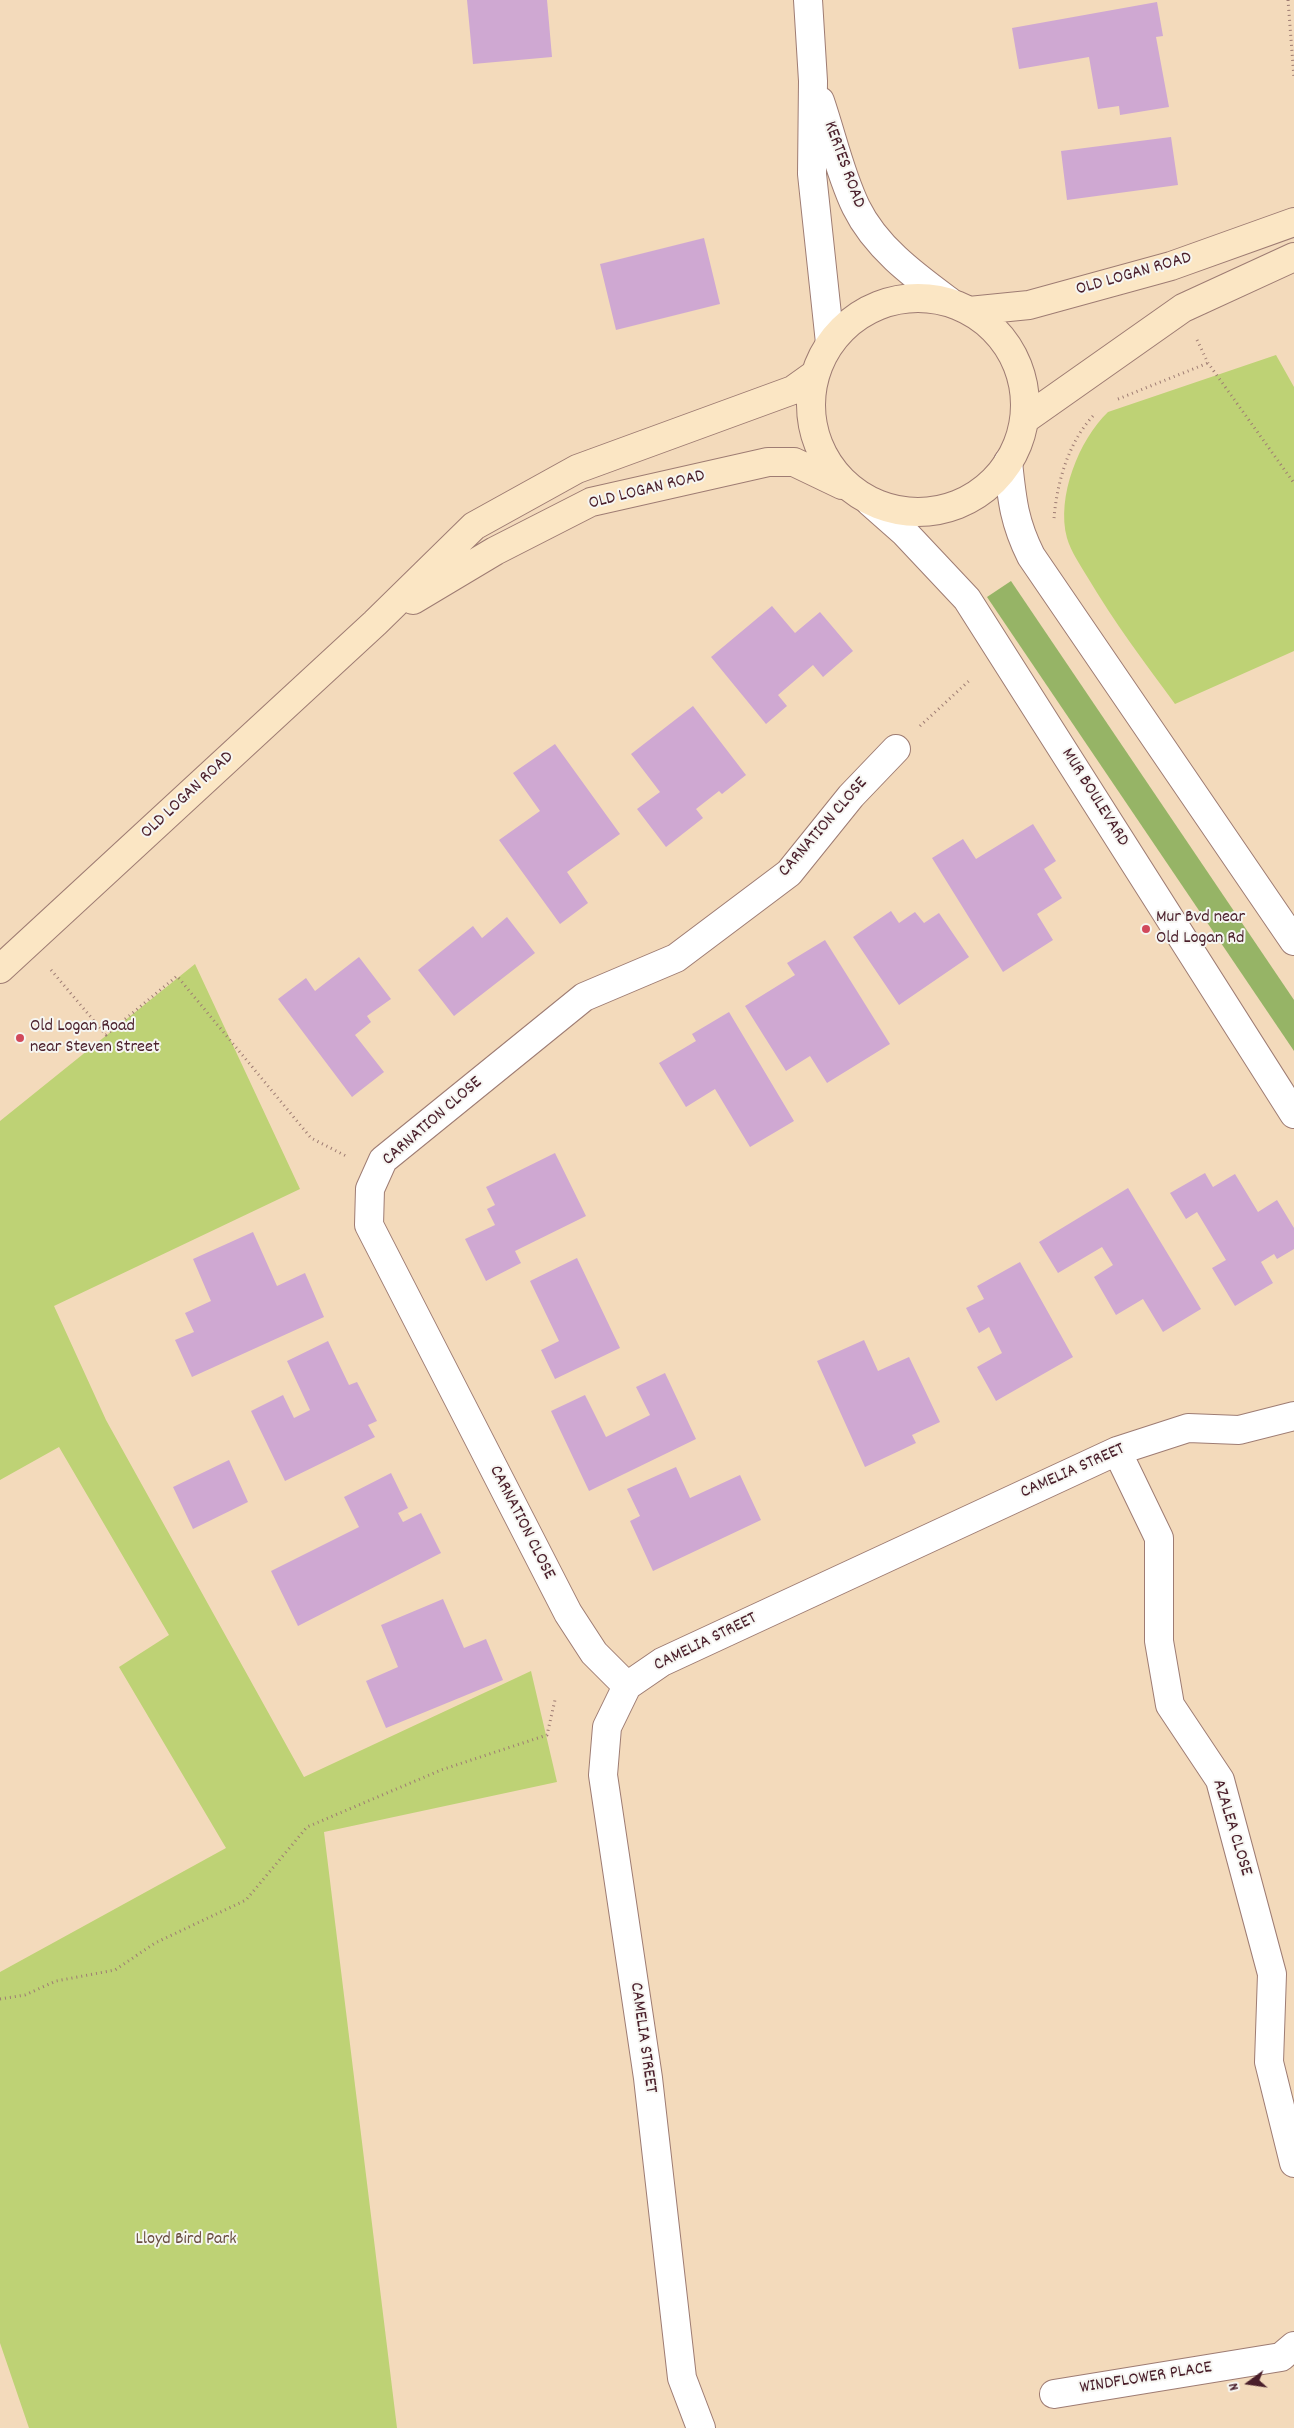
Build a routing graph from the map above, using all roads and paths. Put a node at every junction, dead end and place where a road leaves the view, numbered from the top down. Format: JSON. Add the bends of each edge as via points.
{"nodes":[{"id":1,"x":808,"y":0,"type":"edge"},
{"id":2,"x":1288,"y":0,"type":"edge"},
{"id":3,"x":1294,"y":78,"type":"edge"},
{"id":4,"x":813,"y":81,"type":"junction"},
{"id":5,"x":1294,"y":222,"type":"edge"},
{"id":6,"x":1294,"y":257,"type":"edge"},
{"id":7,"x":960,"y":307,"type":"junction"},
{"id":8,"x":1183,"y":308,"type":"junction"},
{"id":9,"x":830,"y":343,"type":"junction"},
{"id":10,"x":1208,"y":363,"type":"junction"},
{"id":11,"x":814,"y":374,"type":"junction"},
{"id":12,"x":1111,"y":402,"type":"dead end"},
{"id":13,"x":1097,"y":412,"type":"dead end"},
{"id":14,"x":1024,"y":420,"type":"junction"},
{"id":15,"x":1008,"y":462,"type":"junction"},
{"id":16,"x":1294,"y":483,"type":"edge"},
{"id":17,"x":861,"y":496,"type":"junction"},
{"id":18,"x":1054,"y":526,"type":"dead end"},
{"id":19,"x":375,"y":623,"type":"junction"},
{"id":20,"x":971,"y":679,"type":"dead end"},
{"id":21,"x":896,"y":749,"type":"joint"},
{"id":22,"x":1294,"y":941,"type":"edge"},
{"id":23,"x":28,"y":943,"type":"junction"},
{"id":24,"x":0,"y":969,"type":"edge"},
{"id":25,"x":1294,"y":1114,"type":"edge"},
{"id":26,"x":377,"y":1172,"type":"junction"},
{"id":27,"x":1294,"y":1416,"type":"edge"},
{"id":28,"x":1116,"y":1451,"type":"junction"},
{"id":29,"x":627,"y":1686,"type":"junction"},
{"id":30,"x":554,"y":1700,"type":"dead end"},
{"id":31,"x":0,"y":1999,"type":"edge"},
{"id":32,"x":1294,"y":2163,"type":"edge"},
{"id":33,"x":1294,"y":2346,"type":"edge"},
{"id":34,"x":1054,"y":2394,"type":"dead end"},
{"id":35,"x":701,"y":2428,"type":"edge"}],
"edges":[{"from":1,"to":4,"type":"street","name":"KERTES ROAD"},
{"from":2,"to":3,"type":"path"},
{"from":4,"to":7,"type":"street","name":"KERTES ROAD","via":[[856,208],[889,253],[910,273]]},
{"from":4,"to":9,"type":"street","name":"KERTES ROAD","via":[[812,174]]},
{"from":5,"to":7,"type":"main road","name":"OLD LOGAN ROAD","via":[[1171,266],[1029,305]]},
{"from":6,"to":8,"type":"main road"},
{"from":7,"to":9,"type":"main road","name":"OLD LOGAN ROAD","via":[[917,298],[884,303],[853,319]]},
{"from":7,"to":14,"type":"main road","name":"OLD LOGAN ROAD","via":[[995,330],[1013,356],[1023,387]]},
{"from":8,"to":10,"type":"path"},
{"from":8,"to":14,"type":"main road"},
{"from":9,"to":11,"type":"main road","name":"OLD LOGAN ROAD"},
{"from":10,"to":12,"type":"path"},
{"from":10,"to":16,"type":"path"},
{"from":11,"to":17,"type":"main road","via":[[810,406],[816,438],[830,467]]},
{"from":11,"to":19,"type":"main road","name":"OLD LOGAN ROAD","via":[[793,390],[577,469],[474,526]]},
{"from":13,"to":18,"type":"path","via":[[1086,424],[1062,473]]},
{"from":14,"to":15,"type":"main road","name":"OLD LOGAN ROAD","via":[[1019,442]]},
{"from":15,"to":17,"type":"main road","name":"OLD LOGAN ROAD","via":[[986,488],[957,505],[924,512],[898,510]]},
{"from":15,"to":22,"type":"street","via":[[1019,532],[1031,556]]},
{"from":17,"to":19,"type":"main road","name":"OLD LOGAN ROAD","via":[[806,466],[781,462],[591,502],[495,551]]},
{"from":17,"to":25,"type":"street","name":"MUR BOULEVARD","via":[[904,532],[967,599]]},
{"from":19,"to":23,"type":"main road","name":"OLD LOGAN ROAD"},
{"from":20,"to":21,"type":"path"},
{"from":21,"to":26,"type":"street","name":"CARNATION CLOSE","via":[[851,796],[788,873],[676,958],[584,997],[383,1160]]},
{"from":23,"to":24,"type":"main road","name":"OLD LOGAN ROAD"},
{"from":23,"to":26,"type":"path","via":[[106,1035],[177,976],[311,1138]]},
{"from":26,"to":29,"type":"street","name":"CARNATION CLOSE","via":[[370,1189],[369,1225],[568,1613],[594,1653]]},
{"from":27,"to":28,"type":"street","name":"CAMELIA STREET","via":[[1240,1430],[1188,1428]]},
{"from":28,"to":29,"type":"street","name":"CAMELIA STREET","via":[[662,1662]]},
{"from":28,"to":32,"type":"street","name":"AZALEA CLOSE","via":[[1159,1538],[1159,1641],[1170,1705],[1220,1780],[1272,1974],[1269,2062]]},
{"from":29,"to":35,"type":"street","name":"CAMELIA STREET","via":[[607,1727],[603,1775],[648,2078],[682,2378]]},
{"from":30,"to":31,"type":"path","via":[[547,1735],[442,1770],[307,1827],[246,1900],[155,1943],[115,1970],[56,1981],[25,1995]]},
{"from":33,"to":34,"type":"street","name":"WINDFLOWER PLACE","via":[[1281,2357]]}]}
